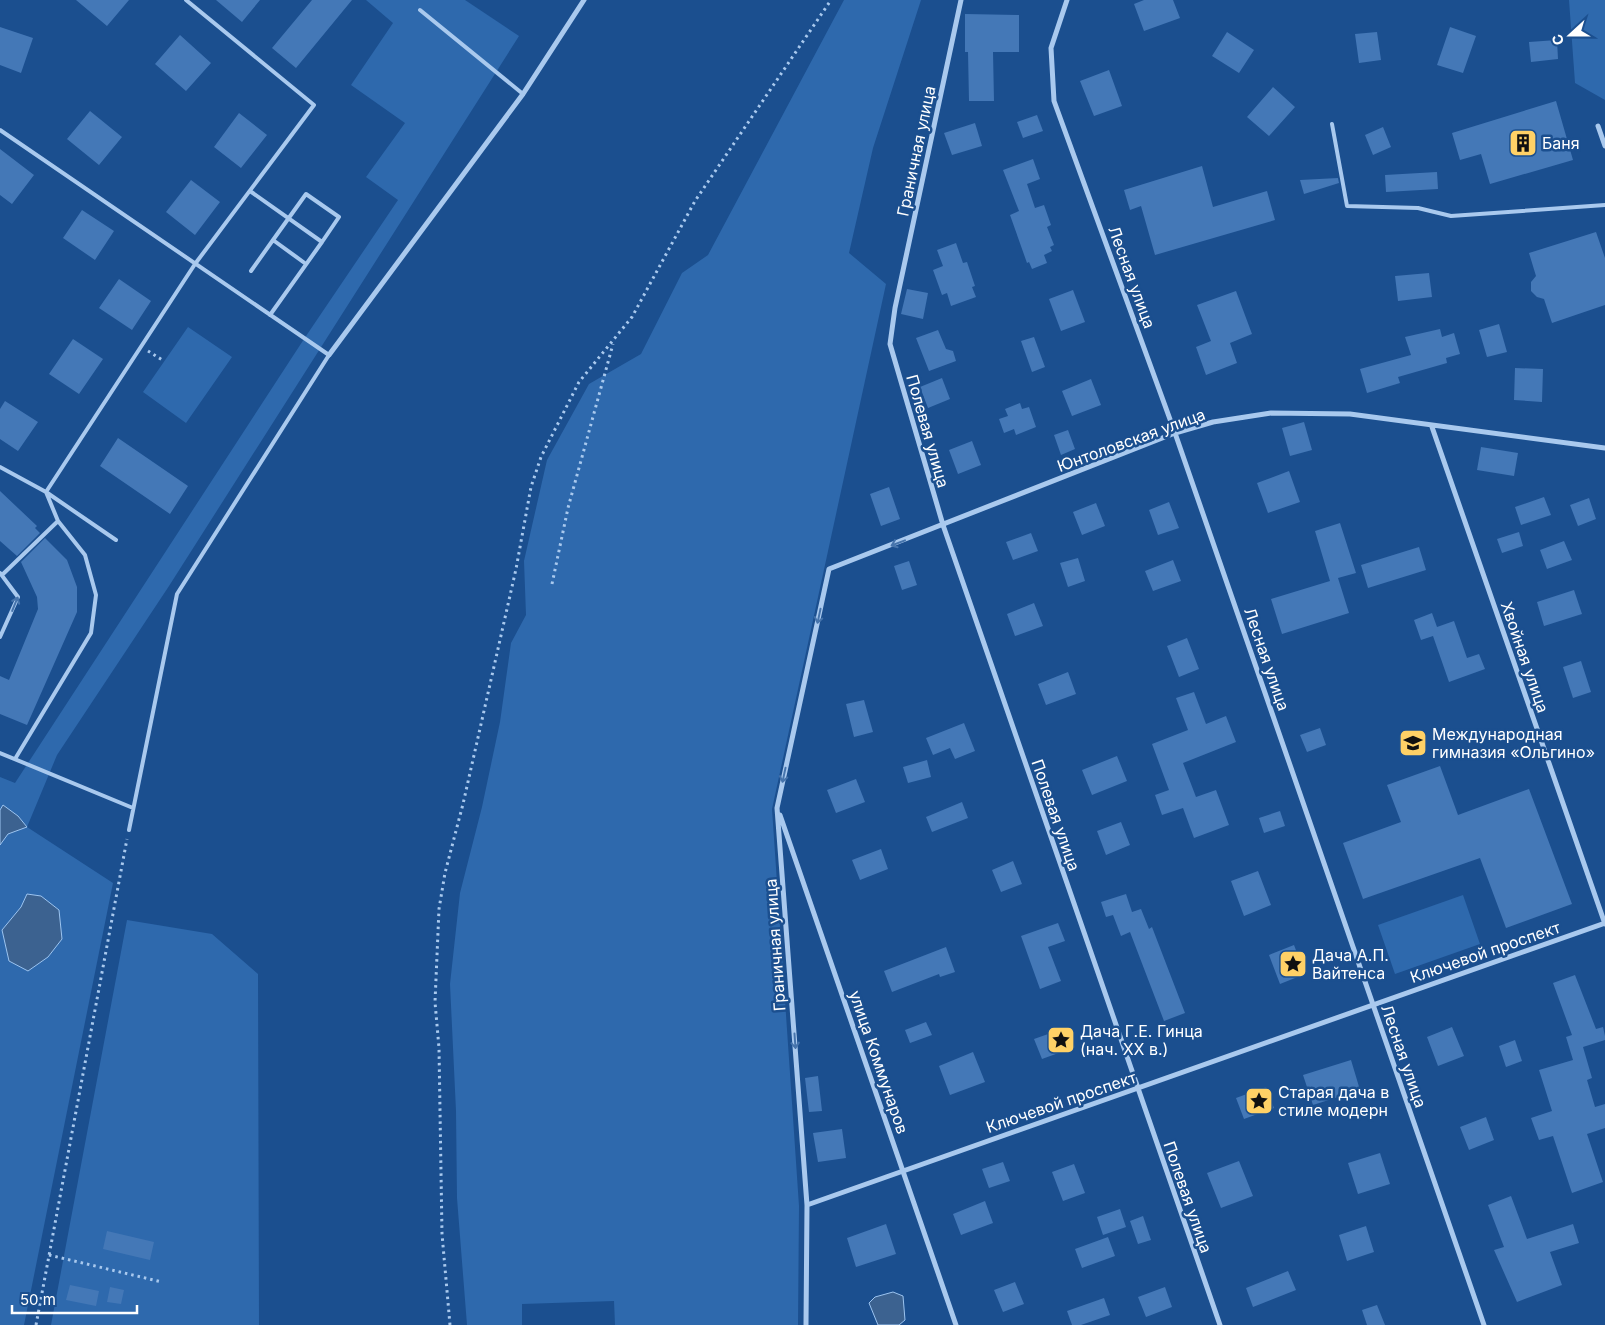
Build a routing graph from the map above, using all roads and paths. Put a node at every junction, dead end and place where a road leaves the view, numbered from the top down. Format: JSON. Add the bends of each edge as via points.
{"nodes":[{"id":1,"x":186,"y":0,"type":"edge"},
{"id":2,"x":584,"y":0,"type":"edge"},
{"id":3,"x":831,"y":0,"type":"edge"},
{"id":4,"x":961,"y":0,"type":"edge"},
{"id":5,"x":1067,"y":0,"type":"edge"},
{"id":6,"x":420,"y":10,"type":"dead end"},
{"id":7,"x":523,"y":94,"type":"junction"},
{"id":8,"x":1332,"y":124,"type":"dead end"},
{"id":9,"x":1598,"y":126,"type":"dead end"},
{"id":10,"x":0,"y":130,"type":"edge"},
{"id":11,"x":1605,"y":146,"type":"edge"},
{"id":12,"x":250,"y":191,"type":"junction"},
{"id":13,"x":1605,"y":205,"type":"edge"},
{"id":14,"x":288,"y":218,"type":"junction"},
{"id":15,"x":273,"y":240,"type":"junction"},
{"id":16,"x":322,"y":242,"type":"junction"},
{"id":17,"x":195,"y":264,"type":"junction"},
{"id":18,"x":306,"y":264,"type":"junction"},
{"id":19,"x":252,"y":271,"type":"dead end"},
{"id":20,"x":895,"y":308,"type":"joint"},
{"id":21,"x":270,"y":315,"type":"junction"},
{"id":22,"x":613,"y":343,"type":"junction"},
{"id":23,"x":142,"y":347,"type":"junction"},
{"id":24,"x":328,"y":355,"type":"junction"},
{"id":25,"x":164,"y":361,"type":"dead end"},
{"id":26,"x":1432,"y":426,"type":"junction"},
{"id":27,"x":1175,"y":433,"type":"junction"},
{"id":28,"x":1605,"y":448,"type":"edge"},
{"id":29,"x":0,"y":467,"type":"edge"},
{"id":30,"x":46,"y":492,"type":"junction"},
{"id":31,"x":58,"y":521,"type":"junction"},
{"id":32,"x":943,"y":525,"type":"junction"},
{"id":33,"x":116,"y":540,"type":"dead end"},
{"id":34,"x":830,"y":569,"type":"joint"},
{"id":35,"x":1,"y":574,"type":"edge"},
{"id":36,"x":552,"y":584,"type":"dead end"},
{"id":37,"x":0,"y":637,"type":"edge"},
{"id":38,"x":0,"y":753,"type":"edge"},
{"id":39,"x":14,"y":759,"type":"junction"},
{"id":40,"x":133,"y":808,"type":"junction"},
{"id":41,"x":777,"y":808,"type":"junction"},
{"id":42,"x":129,"y":830,"type":"joint"},
{"id":43,"x":1605,"y":923,"type":"edge"},
{"id":44,"x":1373,"y":1005,"type":"junction"},
{"id":45,"x":1137,"y":1089,"type":"junction"},
{"id":46,"x":903,"y":1171,"type":"junction"},
{"id":47,"x":807,"y":1205,"type":"junction"},
{"id":48,"x":49,"y":1255,"type":"junction"},
{"id":49,"x":162,"y":1282,"type":"dead end"},
{"id":50,"x":36,"y":1325,"type":"edge"},
{"id":51,"x":450,"y":1325,"type":"edge"},
{"id":52,"x":806,"y":1325,"type":"edge"},
{"id":53,"x":956,"y":1325,"type":"edge"},
{"id":54,"x":1220,"y":1325,"type":"edge"},
{"id":55,"x":1484,"y":1325,"type":"edge"}],
"edges":[{"from":1,"to":12,"type":"lane","via":[[314,105]]},
{"from":2,"to":7,"type":"street"},
{"from":3,"to":22,"type":"path","via":[[695,201],[643,300]]},
{"from":4,"to":20,"type":"street","name":"Граничная улица"},
{"from":5,"to":27,"type":"street","name":"Лесная улица","via":[[1051,48],[1054,101]]},
{"from":6,"to":7,"type":"lane"},
{"from":7,"to":24,"type":"street"},
{"from":8,"to":13,"type":"lane","via":[[1347,206],[1418,208],[1451,216]]},
{"from":9,"to":11,"type":"street"},
{"from":10,"to":17,"type":"lane"},
{"from":12,"to":14,"type":"lane"},
{"from":12,"to":17,"type":"lane"},
{"from":14,"to":15,"type":"lane"},
{"from":14,"to":16,"type":"lane"},
{"from":14,"to":16,"type":"lane","via":[[306,194],[339,217]]},
{"from":15,"to":18,"type":"lane"},
{"from":15,"to":19,"type":"lane"},
{"from":16,"to":18,"type":"lane"},
{"from":17,"to":21,"type":"lane"},
{"from":17,"to":23,"type":"lane"},
{"from":18,"to":21,"type":"lane"},
{"from":20,"to":32,"type":"street","name":"Полевая улица","via":[[890,344]]},
{"from":21,"to":24,"type":"lane"},
{"from":22,"to":36,"type":"path","via":[[568,508]]},
{"from":22,"to":51,"type":"path","via":[[589,368],[569,401],[541,456],[531,487],[510,595],[438,909],[435,1002],[439,1048],[442,1234]]},
{"from":23,"to":25,"type":"path"},
{"from":23,"to":30,"type":"lane"},
{"from":24,"to":40,"type":"lane","via":[[177,594]]},
{"from":26,"to":27,"type":"street","name":"Юнтоловская улица","via":[[1350,414],[1271,413],[1213,422]]},
{"from":26,"to":28,"type":"street","name":"Юнтоловская улица"},
{"from":26,"to":43,"type":"street","name":"Хвойная улица"},
{"from":27,"to":32,"type":"street","name":"Юнтоловская улица"},
{"from":27,"to":44,"type":"street","name":"Лесная улица"},
{"from":29,"to":30,"type":"lane"},
{"from":30,"to":31,"type":"lane"},
{"from":30,"to":33,"type":"lane"},
{"from":31,"to":35,"type":"lane"},
{"from":31,"to":39,"type":"lane","via":[[85,555],[96,595],[91,633]]},
{"from":32,"to":34,"type":"street","name":"Юнтоловская улица","one_way":true},
{"from":32,"to":45,"type":"street","name":"Полевая улица"},
{"from":34,"to":41,"type":"street","name":"Граничная улица","one_way":true},
{"from":37,"to":35,"type":"lane","one_way":true,"via":[[18,597]]},
{"from":38,"to":39,"type":"lane"},
{"from":39,"to":40,"type":"lane"},
{"from":40,"to":42,"type":"lane"},
{"from":41,"to":46,"type":"street","name":"улица Коммунаров"},
{"from":41,"to":47,"type":"street","name":"Граничная улица","one_way":true},
{"from":42,"to":48,"type":"path"},
{"from":43,"to":44,"type":"street","name":"Ключевой проспект"},
{"from":44,"to":45,"type":"street","name":"Ключевой проспект"},
{"from":44,"to":55,"type":"street","name":"Лесная улица"},
{"from":45,"to":46,"type":"street","name":"Ключевой проспект"},
{"from":45,"to":54,"type":"street","name":"Полевая улица"},
{"from":46,"to":47,"type":"street","name":"Ключевой проспект"},
{"from":46,"to":53,"type":"street","name":"улица Коммунаров"},
{"from":47,"to":52,"type":"street","name":"Граничная улица"},
{"from":48,"to":49,"type":"path"},
{"from":48,"to":50,"type":"path"}]}
